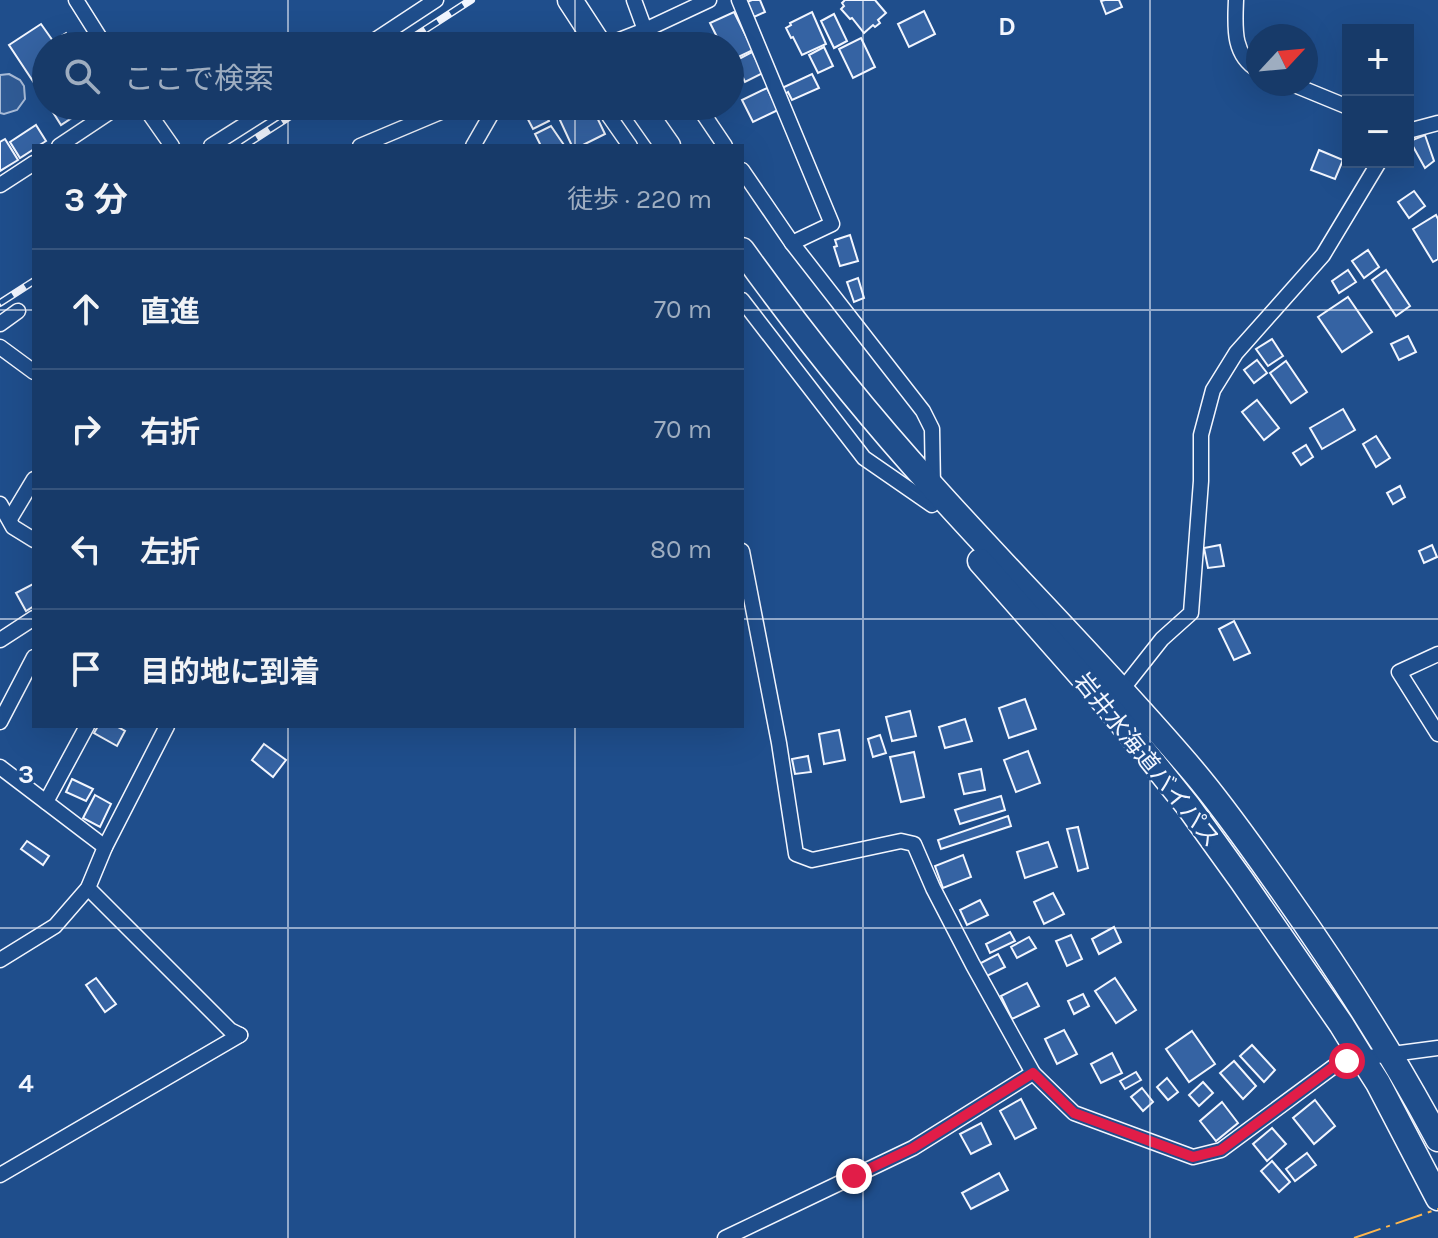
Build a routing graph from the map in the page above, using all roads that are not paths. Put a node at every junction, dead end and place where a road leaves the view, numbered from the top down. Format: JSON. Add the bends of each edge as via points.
{"nodes":[{"id":1,"x":76,"y":0,"type":"edge"},
{"id":2,"x":436,"y":0,"type":"edge"},
{"id":3,"x":570,"y":0,"type":"edge"},
{"id":4,"x":634,"y":0,"type":"edge"},
{"id":5,"x":709,"y":0,"type":"edge"},
{"id":6,"x":739,"y":0,"type":"edge"},
{"id":7,"x":1236,"y":0,"type":"edge"},
{"id":8,"x":645,"y":30,"type":"junction"},
{"id":9,"x":96,"y":32,"type":"edge"},
{"id":10,"x":387,"y":32,"type":"edge"},
{"id":11,"x":592,"y":32,"type":"edge"},
{"id":12,"x":640,"y":32,"type":"edge"},
{"id":13,"x":1246,"y":60,"type":"edge"},
{"id":14,"x":1318,"y":95,"type":"edge"},
{"id":15,"x":1342,"y":105,"type":"edge"},
{"id":16,"x":98,"y":120,"type":"edge"},
{"id":17,"x":154,"y":120,"type":"edge"},
{"id":18,"x":252,"y":120,"type":"edge"},
{"id":19,"x":422,"y":120,"type":"edge"},
{"id":20,"x":488,"y":120,"type":"edge"},
{"id":21,"x":612,"y":120,"type":"edge"},
{"id":22,"x":650,"y":120,"type":"edge"},
{"id":23,"x":707,"y":120,"type":"edge"},
{"id":24,"x":1438,"y":123,"type":"edge"},
{"id":25,"x":1414,"y":129,"type":"edge"},
{"id":26,"x":62,"y":144,"type":"edge"},
{"id":27,"x":171,"y":144,"type":"edge"},
{"id":28,"x":214,"y":144,"type":"edge"},
{"id":29,"x":365,"y":144,"type":"edge"},
{"id":30,"x":474,"y":144,"type":"edge"},
{"id":31,"x":629,"y":144,"type":"edge"},
{"id":32,"x":667,"y":144,"type":"edge"},
{"id":33,"x":724,"y":144,"type":"edge"},
{"id":34,"x":32,"y":164,"type":"edge"},
{"id":35,"x":1375,"y":168,"type":"edge"},
{"id":36,"x":744,"y":173,"type":"edge"},
{"id":37,"x":0,"y":185,"type":"edge"},
{"id":38,"x":792,"y":243,"type":"junction"},
{"id":39,"x":744,"y":253,"type":"edge"},
{"id":40,"x":744,"y":303,"type":"edge"},
{"id":41,"x":18,"y":311,"type":"dead end"},
{"id":42,"x":0,"y":324,"type":"edge"},
{"id":43,"x":0,"y":347,"type":"edge"},
{"id":44,"x":32,"y":371,"type":"edge"},
{"id":45,"x":32,"y":483,"type":"edge"},
{"id":46,"x":932,"y":496,"type":"junction"},
{"id":47,"x":0,"y":504,"type":"edge"},
{"id":48,"x":8,"y":527,"type":"edge"},
{"id":49,"x":32,"y":539,"type":"edge"},
{"id":50,"x":744,"y":561,"type":"edge"},
{"id":51,"x":32,"y":619,"type":"edge"},
{"id":52,"x":0,"y":640,"type":"edge"},
{"id":53,"x":1438,"y":654,"type":"edge"},
{"id":54,"x":32,"y":661,"type":"edge"},
{"id":55,"x":1114,"y":698,"type":"junction"},
{"id":56,"x":0,"y":722,"type":"edge"},
{"id":57,"x":86,"y":728,"type":"edge"},
{"id":58,"x":166,"y":728,"type":"edge"},
{"id":59,"x":1438,"y":734,"type":"edge"},
{"id":60,"x":0,"y":767,"type":"edge"},
{"id":61,"x":46,"y":802,"type":"junction"},
{"id":62,"x":105,"y":847,"type":"junction"},
{"id":63,"x":88,"y":888,"type":"junction"},
{"id":64,"x":0,"y":960,"type":"edge"},
{"id":65,"x":1438,"y":1048,"type":"edge"},
{"id":66,"x":1389,"y":1053,"type":"junction"},
{"id":67,"x":1362,"y":1058,"type":"junction"},
{"id":68,"x":1033,"y":1073,"type":"junction"},
{"id":69,"x":1438,"y":1139,"type":"edge"},
{"id":70,"x":0,"y":1158,"type":"edge"},
{"id":71,"x":4,"y":1174,"type":"edge"},
{"id":72,"x":1438,"y":1198,"type":"edge"},
{"id":73,"x":725,"y":1238,"type":"edge"}],
"edges":[{"from":1,"to":9,"type":"street"},
{"from":2,"to":10,"type":"street"},
{"from":3,"to":11,"type":"highway"},
{"from":4,"to":8,"type":"street"},
{"from":5,"to":8,"type":"street"},
{"from":6,"to":38,"type":"street","via":[[832,224]]},
{"from":7,"to":13,"type":"street","via":[[1235,33]]},
{"from":8,"to":12,"type":"street"},
{"from":14,"to":15,"type":"street"},
{"from":16,"to":26,"type":"street"},
{"from":17,"to":27,"type":"street"},
{"from":18,"to":28,"type":"street"},
{"from":19,"to":29,"type":"street"},
{"from":20,"to":30,"type":"street"},
{"from":21,"to":31,"type":"street"},
{"from":22,"to":32,"type":"highway"},
{"from":23,"to":33,"type":"street"},
{"from":24,"to":25,"type":"street"},
{"from":34,"to":37,"type":"street"},
{"from":35,"to":55,"type":"street","via":[[1323,255],[1236,353],[1213,390],[1201,435],[1191,613],[1162,639]]},
{"from":36,"to":38,"type":"street"},
{"from":38,"to":46,"type":"street","via":[[923,411],[932,429]]},
{"from":39,"to":46,"type":"highway","name":"岩井水海道バイパス","via":[[881,441]]},
{"from":40,"to":46,"type":"street","via":[[864,458]]},
{"from":41,"to":42,"type":"street"},
{"from":43,"to":44,"type":"street"},
{"from":45,"to":48,"type":"street"},
{"from":46,"to":55,"type":"highway","name":"岩井水海道バイパス"},
{"from":47,"to":48,"type":"street"},
{"from":48,"to":49,"type":"street"},
{"from":50,"to":68,"type":"street","via":[[796,854],[812,860],[901,841],[914,844]]},
{"from":51,"to":52,"type":"street"},
{"from":53,"to":59,"type":"street","via":[[1399,672]]},
{"from":54,"to":56,"type":"street"},
{"from":55,"to":66,"type":"highway","name":"岩井水海道バイパス","via":[[1195,773],[1313,934]]},
{"from":55,"to":67,"type":"highway","name":"岩井水海道バイパス"},
{"from":57,"to":61,"type":"street"},
{"from":58,"to":62,"type":"street"},
{"from":60,"to":61,"type":"street"},
{"from":61,"to":62,"type":"street"},
{"from":62,"to":63,"type":"street"},
{"from":63,"to":64,"type":"street","via":[[55,926]]},
{"from":63,"to":71,"type":"street","via":[[240,1035]]},
{"from":65,"to":66,"type":"street"},
{"from":66,"to":67,"type":"street"},
{"from":66,"to":69,"type":"highway","name":"岩井水海道バイパス"},
{"from":67,"to":68,"type":"street","via":[[1333,1067],[1221,1150],[1193,1157],[1074,1113]]},
{"from":67,"to":72,"type":"highway","name":"岩井水海道バイパス"},
{"from":68,"to":73,"type":"street","via":[[913,1148]]},
{"from":70,"to":71,"type":"street"}]}
